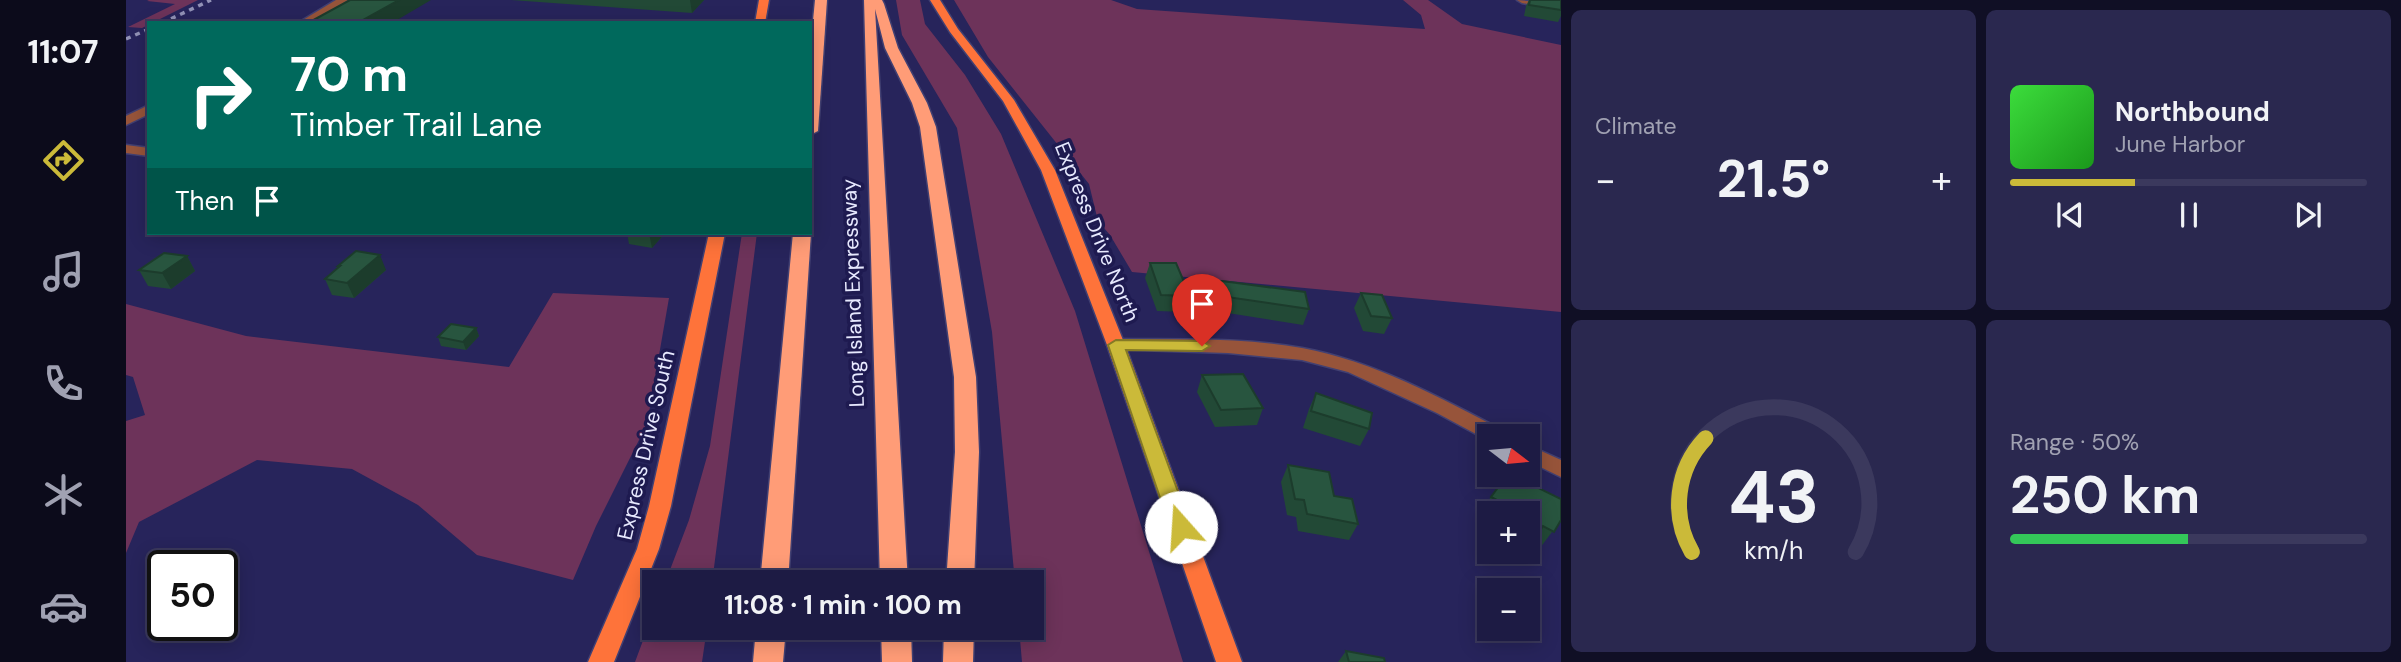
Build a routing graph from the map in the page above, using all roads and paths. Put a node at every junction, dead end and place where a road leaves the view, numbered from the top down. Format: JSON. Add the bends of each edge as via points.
{"nodes":[{"id":1,"x":343,"y":0,"type":"edge"},
{"id":2,"x":764,"y":0,"type":"edge"},
{"id":3,"x":821,"y":0,"type":"edge"},
{"id":4,"x":869,"y":0,"type":"edge"},
{"id":5,"x":876,"y":0,"type":"edge"},
{"id":6,"x":935,"y":0,"type":"edge"},
{"id":7,"x":1522,"y":0,"type":"edge"},
{"id":8,"x":1561,"y":6,"type":"edge"},
{"id":9,"x":306,"y":21,"type":"edge"},
{"id":10,"x":760,"y":21,"type":"edge"},
{"id":11,"x":812,"y":107,"type":"edge"},
{"id":12,"x":147,"y":110,"type":"edge"},
{"id":13,"x":126,"y":121,"type":"edge"},
{"id":14,"x":126,"y":149,"type":"edge"},
{"id":15,"x":147,"y":152,"type":"edge"},
{"id":16,"x":717,"y":235,"type":"edge"},
{"id":17,"x":802,"y":235,"type":"edge"},
{"id":18,"x":1116,"y":345,"type":"junction"},
{"id":19,"x":1477,"y":425,"type":"edge"},
{"id":20,"x":1540,"y":458,"type":"edge"},
{"id":21,"x":1561,"y":469,"type":"edge"},
{"id":22,"x":775,"y":570,"type":"edge"},
{"id":23,"x":893,"y":570,"type":"edge"},
{"id":24,"x":961,"y":570,"type":"edge"},
{"id":25,"x":770,"y":640,"type":"edge"},
{"id":26,"x":896,"y":640,"type":"edge"},
{"id":27,"x":958,"y":640,"type":"edge"},
{"id":28,"x":601,"y":662,"type":"edge"},
{"id":29,"x":768,"y":662,"type":"edge"},
{"id":30,"x":897,"y":662,"type":"edge"},
{"id":31,"x":958,"y":662,"type":"edge"},
{"id":32,"x":1229,"y":662,"type":"edge"}],
"edges":[{"from":1,"to":9,"type":"street"},
{"from":2,"to":10,"type":"main road"},
{"from":3,"to":11,"type":"highway"},
{"from":4,"to":23,"type":"highway","name":"Long Island Expressway"},
{"from":5,"to":24,"type":"highway","via":[[887,37],[928,127],[965,377],[967,452]]},
{"from":6,"to":18,"type":"main road","name":"Express Drive North","via":[[1008,100],[1041,157]]},
{"from":7,"to":8,"type":"street"},
{"from":12,"to":13,"type":"street"},
{"from":14,"to":15,"type":"street"},
{"from":16,"to":28,"type":"main road","name":"Express Drive South","via":[[660,506],[648,549]]},
{"from":17,"to":22,"type":"highway"},
{"from":18,"to":19,"type":"street","via":[[1228,347],[1302,355],[1354,368]]},
{"from":18,"to":32,"type":"main road","name":"Express Drive North"},
{"from":20,"to":21,"type":"street"},
{"from":25,"to":29,"type":"highway"},
{"from":26,"to":30,"type":"highway"},
{"from":27,"to":31,"type":"highway"}]}
